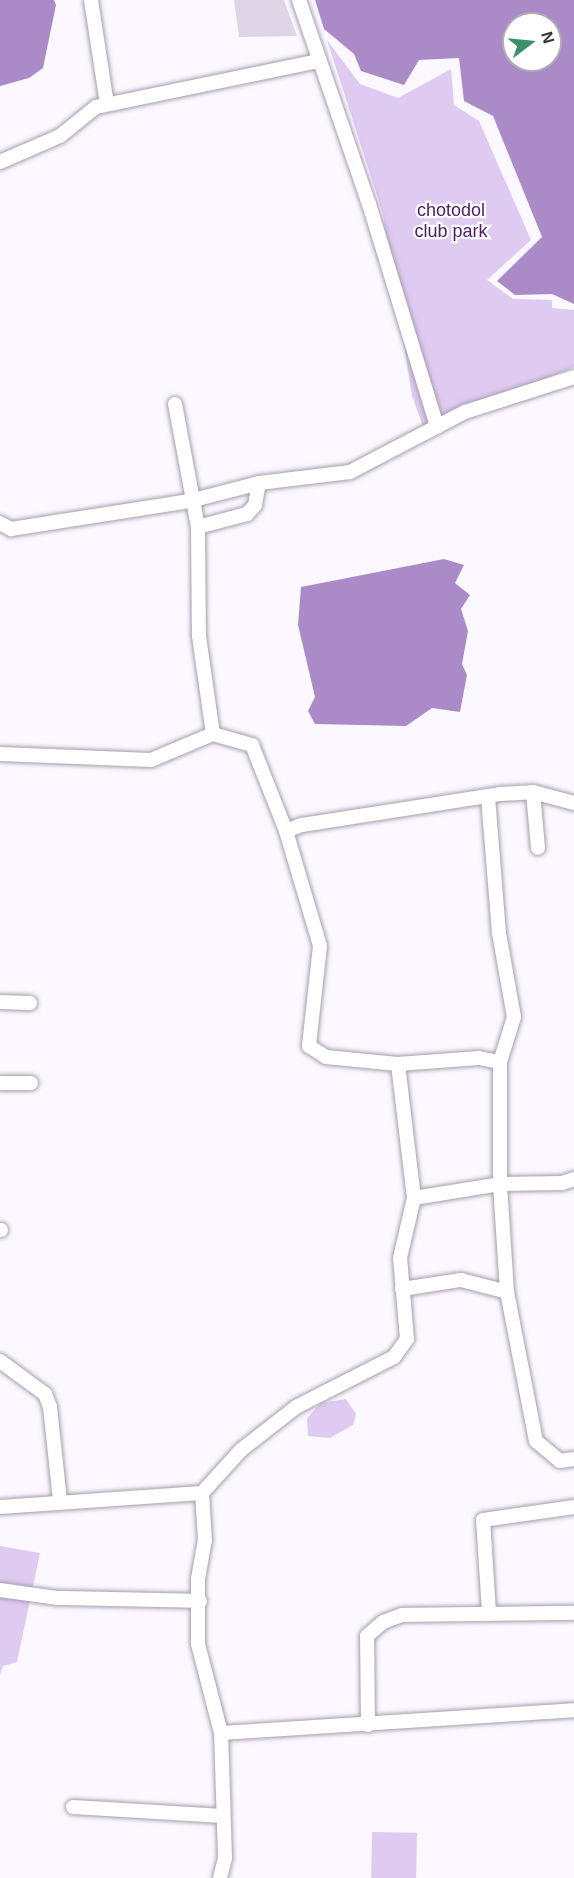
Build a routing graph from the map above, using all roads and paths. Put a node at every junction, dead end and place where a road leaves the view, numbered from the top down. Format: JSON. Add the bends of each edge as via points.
{"nodes":[{"id":1,"x":91,"y":0,"type":"edge"},
{"id":2,"x":299,"y":0,"type":"edge"},
{"id":3,"x":319,"y":61,"type":"junction"},
{"id":4,"x":107,"y":104,"type":"junction"},
{"id":5,"x":0,"y":162,"type":"edge"},
{"id":6,"x":574,"y":377,"type":"edge"},
{"id":7,"x":175,"y":404,"type":"dead end"},
{"id":8,"x":437,"y":427,"type":"junction"},
{"id":9,"x":259,"y":483,"type":"junction"},
{"id":10,"x":190,"y":501,"type":"junction"},
{"id":11,"x":0,"y":523,"type":"edge"},
{"id":12,"x":198,"y":527,"type":"junction"},
{"id":13,"x":213,"y":734,"type":"junction"},
{"id":14,"x":0,"y":754,"type":"edge"},
{"id":15,"x":533,"y":792,"type":"junction"},
{"id":16,"x":488,"y":797,"type":"junction"},
{"id":17,"x":574,"y":803,"type":"edge"},
{"id":18,"x":286,"y":831,"type":"junction"},
{"id":19,"x":538,"y":848,"type":"dead end"},
{"id":20,"x":0,"y":1002,"type":"edge"},
{"id":21,"x":30,"y":1003,"type":"dead end"},
{"id":22,"x":500,"y":1062,"type":"junction"},
{"id":23,"x":398,"y":1064,"type":"junction"},
{"id":24,"x":0,"y":1083,"type":"edge"},
{"id":25,"x":32,"y":1083,"type":"dead end"},
{"id":26,"x":574,"y":1179,"type":"edge"},
{"id":27,"x":500,"y":1185,"type":"junction"},
{"id":28,"x":414,"y":1198,"type":"junction"},
{"id":29,"x":402,"y":1289,"type":"junction"},
{"id":30,"x":507,"y":1292,"type":"junction"},
{"id":31,"x":0,"y":1360,"type":"edge"},
{"id":32,"x":574,"y":1460,"type":"edge"},
{"id":33,"x":202,"y":1493,"type":"junction"},
{"id":34,"x":60,"y":1501,"type":"junction"},
{"id":35,"x":0,"y":1507,"type":"edge"},
{"id":36,"x":574,"y":1507,"type":"edge"},
{"id":37,"x":0,"y":1590,"type":"edge"},
{"id":38,"x":200,"y":1601,"type":"junction"},
{"id":39,"x":489,"y":1612,"type":"junction"},
{"id":40,"x":574,"y":1613,"type":"edge"},
{"id":41,"x":574,"y":1710,"type":"edge"},
{"id":42,"x":368,"y":1725,"type":"junction"},
{"id":43,"x":221,"y":1733,"type":"junction"},
{"id":44,"x":73,"y":1807,"type":"dead end"},
{"id":45,"x":223,"y":1816,"type":"junction"},
{"id":46,"x":219,"y":1878,"type":"edge"}],
"edges":[{"from":1,"to":4,"type":"street"},
{"from":2,"to":3,"type":"street"},
{"from":3,"to":4,"type":"street"},
{"from":3,"to":8,"type":"street","via":[[369,204]]},
{"from":4,"to":5,"type":"street","via":[[96,107],[60,136]]},
{"from":6,"to":8,"type":"street","via":[[465,412]]},
{"from":7,"to":10,"type":"street"},
{"from":8,"to":9,"type":"street","via":[[350,472]]},
{"from":9,"to":10,"type":"street"},
{"from":9,"to":12,"type":"street","via":[[255,505],[247,514]]},
{"from":10,"to":11,"type":"street","via":[[11,530]]},
{"from":10,"to":12,"type":"street"},
{"from":12,"to":13,"type":"street","via":[[199,636]]},
{"from":13,"to":14,"type":"street","via":[[151,760]]},
{"from":13,"to":18,"type":"street","via":[[252,745]]},
{"from":15,"to":16,"type":"street"},
{"from":15,"to":17,"type":"street"},
{"from":15,"to":19,"type":"street"},
{"from":16,"to":18,"type":"street","via":[[302,825]]},
{"from":16,"to":22,"type":"street","via":[[499,933],[514,1017]]},
{"from":18,"to":23,"type":"street","via":[[320,946],[309,1046],[326,1056]]},
{"from":20,"to":21,"type":"street"},
{"from":22,"to":23,"type":"street","via":[[479,1058]]},
{"from":22,"to":27,"type":"street"},
{"from":23,"to":28,"type":"street"},
{"from":24,"to":25,"type":"street"},
{"from":26,"to":27,"type":"street","via":[[562,1183]]},
{"from":27,"to":28,"type":"street"},
{"from":27,"to":30,"type":"street"},
{"from":28,"to":29,"type":"street","via":[[400,1258]]},
{"from":29,"to":30,"type":"street","via":[[461,1280]]},
{"from":29,"to":33,"type":"street","via":[[407,1339],[394,1357],[297,1407],[241,1450]]},
{"from":30,"to":32,"type":"street","via":[[536,1441],[560,1461]]},
{"from":31,"to":34,"type":"street","via":[[45,1394],[50,1407]]},
{"from":33,"to":34,"type":"street"},
{"from":33,"to":38,"type":"street","via":[[205,1541],[198,1579]]},
{"from":34,"to":35,"type":"street"},
{"from":36,"to":39,"type":"street","via":[[483,1520]]},
{"from":37,"to":38,"type":"street","via":[[58,1598]]},
{"from":38,"to":43,"type":"street","via":[[198,1644]]},
{"from":39,"to":40,"type":"street"},
{"from":39,"to":42,"type":"street","via":[[402,1615],[383,1622],[367,1636]]},
{"from":41,"to":42,"type":"street"},
{"from":42,"to":43,"type":"street"},
{"from":43,"to":45,"type":"street"},
{"from":44,"to":45,"type":"street"},
{"from":45,"to":46,"type":"street","via":[[225,1858]]}]}
